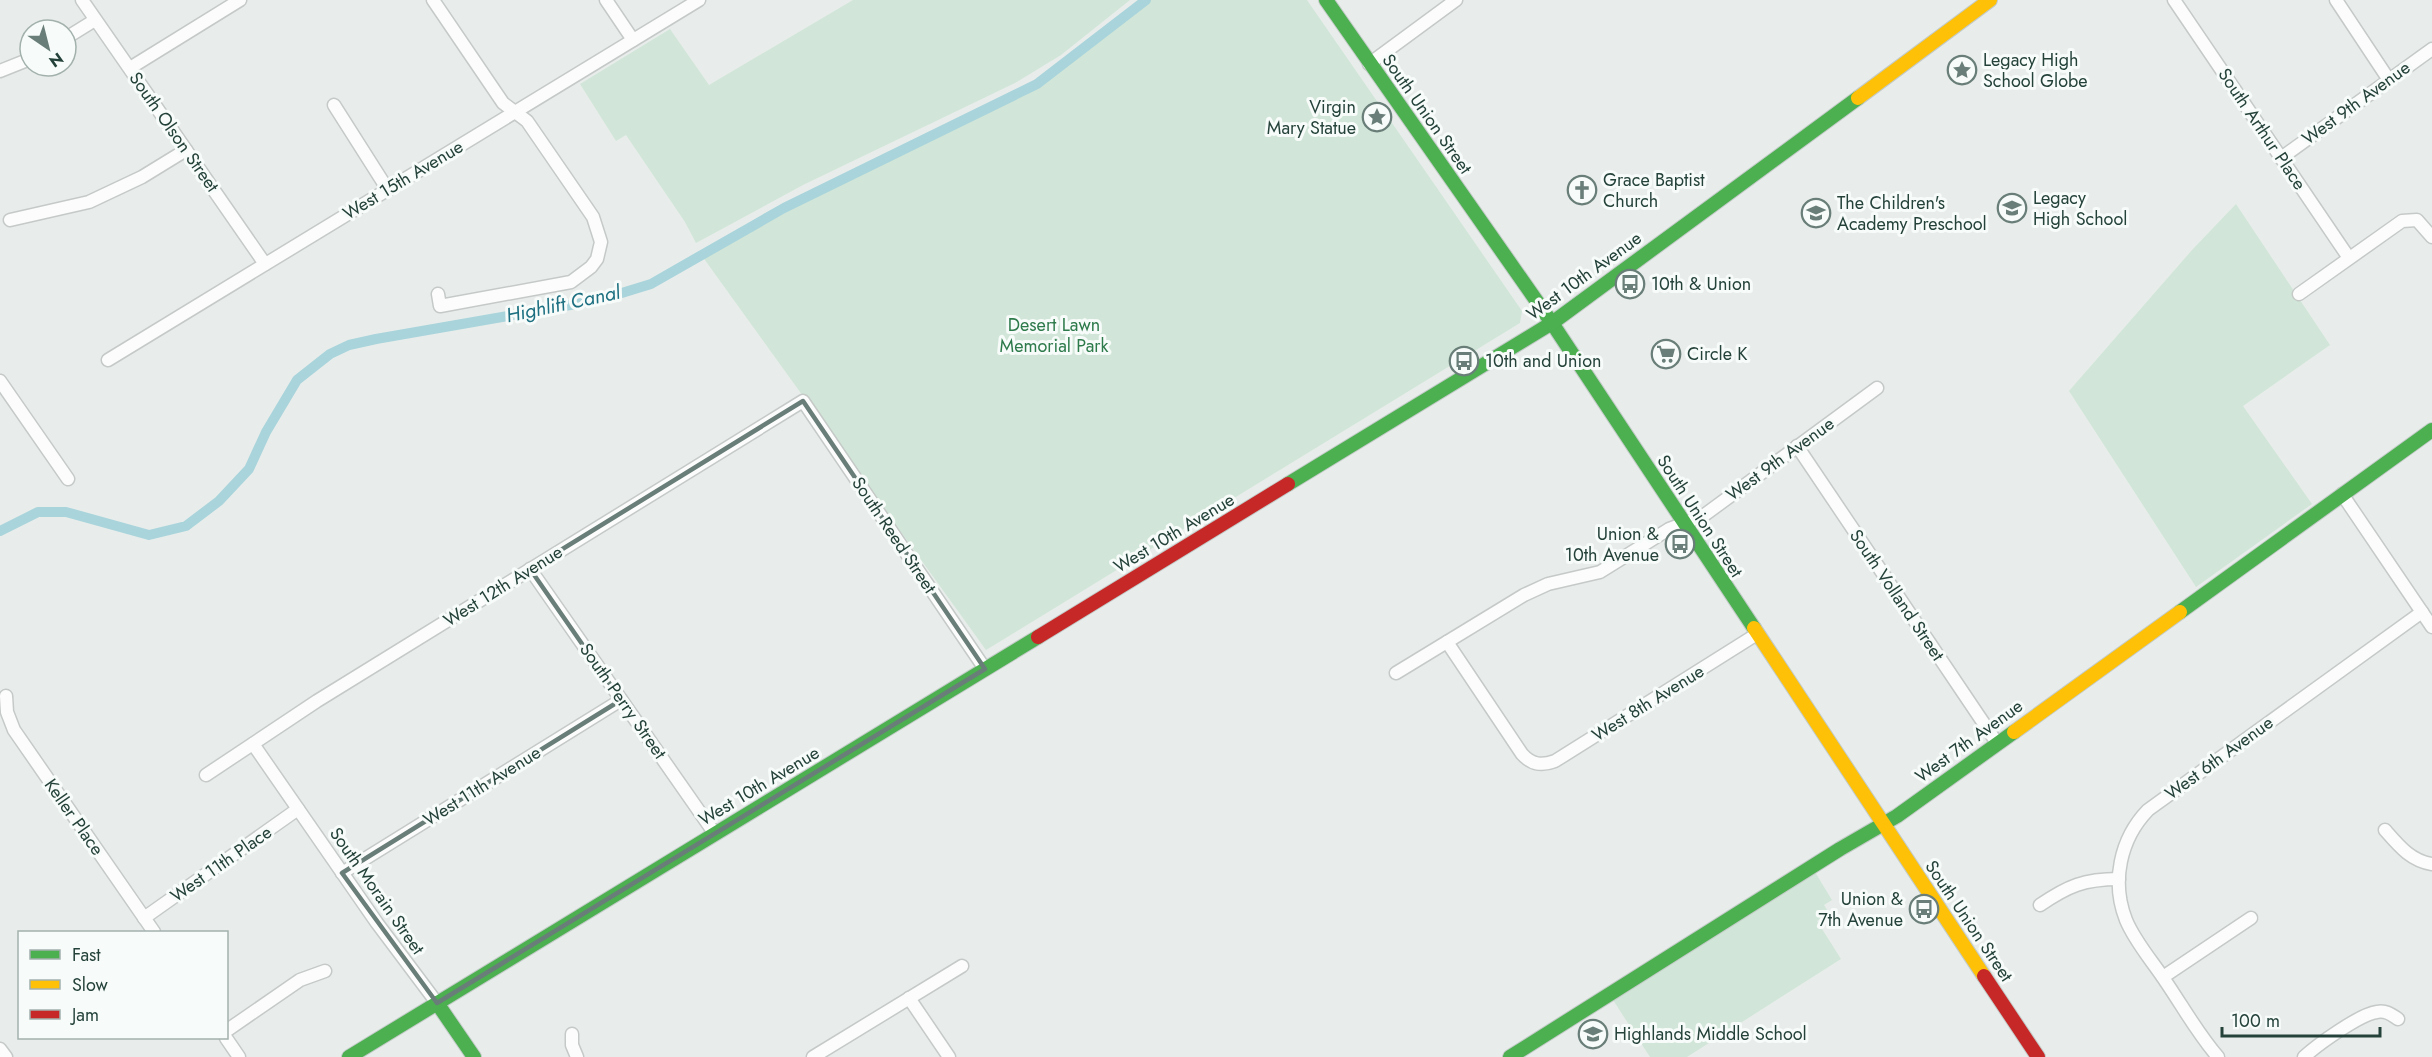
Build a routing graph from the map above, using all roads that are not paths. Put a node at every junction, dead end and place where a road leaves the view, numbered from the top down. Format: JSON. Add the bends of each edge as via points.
{"nodes":[{"id":1,"x":82,"y":0,"type":"edge"},
{"id":2,"x":240,"y":0,"type":"edge"},
{"id":3,"x":433,"y":0,"type":"edge"},
{"id":4,"x":606,"y":0,"type":"edge"},
{"id":5,"x":699,"y":0,"type":"edge"},
{"id":6,"x":1326,"y":0,"type":"edge"},
{"id":7,"x":1456,"y":0,"type":"edge"},
{"id":8,"x":1990,"y":0,"type":"edge"},
{"id":9,"x":2174,"y":0,"type":"edge"},
{"id":10,"x":2336,"y":0,"type":"edge"},
{"id":11,"x":95,"y":20,"type":"junction"},
{"id":12,"x":78,"y":31,"type":"edge"},
{"id":13,"x":633,"y":40,"type":"junction"},
{"id":14,"x":2432,"y":49,"type":"edge"},
{"id":15,"x":18,"y":63,"type":"edge"},
{"id":16,"x":1369,"y":64,"type":"junction"},
{"id":17,"x":130,"y":68,"type":"junction"},
{"id":18,"x":0,"y":71,"type":"edge"},
{"id":19,"x":2389,"y":80,"type":"junction"},
{"id":20,"x":334,"y":105,"type":"dead end"},
{"id":21,"x":516,"y":112,"type":"junction"},
{"id":22,"x":186,"y":150,"type":"junction"},
{"id":23,"x":2281,"y":158,"type":"junction"},
{"id":24,"x":388,"y":190,"type":"junction"},
{"id":25,"x":10,"y":220,"type":"dead end"},
{"id":26,"x":2432,"y":237,"type":"edge"},
{"id":27,"x":2349,"y":258,"type":"junction"},
{"id":28,"x":265,"y":264,"type":"junction"},
{"id":29,"x":438,"y":294,"type":"dead end"},
{"id":30,"x":2299,"y":294,"type":"dead end"},
{"id":31,"x":1552,"y":323,"type":"junction"},
{"id":32,"x":108,"y":360,"type":"dead end"},
{"id":33,"x":0,"y":381,"type":"edge"},
{"id":34,"x":1877,"y":388,"type":"dead end"},
{"id":35,"x":803,"y":401,"type":"joint"},
{"id":36,"x":2432,"y":429,"type":"edge"},
{"id":37,"x":1797,"y":446,"type":"junction"},
{"id":38,"x":68,"y":479,"type":"dead end"},
{"id":39,"x":2342,"y":494,"type":"junction"},
{"id":40,"x":1683,"y":524,"type":"junction"},
{"id":41,"x":530,"y":569,"type":"junction"},
{"id":42,"x":2422,"y":612,"type":"junction"},
{"id":43,"x":2432,"y":627,"type":"edge"},
{"id":44,"x":1757,"y":634,"type":"junction"},
{"id":45,"x":1448,"y":642,"type":"junction"},
{"id":46,"x":985,"y":669,"type":"junction"},
{"id":47,"x":1396,"y":673,"type":"dead end"},
{"id":48,"x":6,"y":696,"type":"dead end"},
{"id":49,"x":621,"y":700,"type":"junction"},
{"id":50,"x":1997,"y":743,"type":"junction"},
{"id":51,"x":253,"y":744,"type":"junction"},
{"id":52,"x":206,"y":775,"type":"dead end"},
{"id":53,"x":298,"y":809,"type":"junction"},
{"id":54,"x":1883,"y":824,"type":"junction"},
{"id":55,"x":2385,"y":830,"type":"dead end"},
{"id":56,"x":715,"y":834,"type":"junction"},
{"id":57,"x":2432,"y":864,"type":"edge"},
{"id":58,"x":342,"y":873,"type":"junction"},
{"id":59,"x":2119,"y":879,"type":"junction"},
{"id":60,"x":2040,"y":905,"type":"dead end"},
{"id":61,"x":144,"y":918,"type":"junction"},
{"id":62,"x":2251,"y":918,"type":"dead end"},
{"id":63,"x":153,"y":931,"type":"edge"},
{"id":64,"x":962,"y":966,"type":"dead end"},
{"id":65,"x":325,"y":971,"type":"dead end"},
{"id":66,"x":2163,"y":977,"type":"junction"},
{"id":67,"x":909,"y":998,"type":"junction"},
{"id":68,"x":437,"y":1003,"type":"junction"},
{"id":69,"x":2398,"y":1019,"type":"dead end"},
{"id":70,"x":228,"y":1029,"type":"edge"},
{"id":71,"x":572,"y":1034,"type":"dead end"},
{"id":72,"x":227,"y":1039,"type":"edge"},
{"id":73,"x":0,"y":1049,"type":"edge"},
{"id":74,"x":2214,"y":1056,"type":"edge"},
{"id":75,"x":6,"y":1057,"type":"edge"},
{"id":76,"x":240,"y":1057,"type":"edge"},
{"id":77,"x":349,"y":1057,"type":"edge"},
{"id":78,"x":474,"y":1057,"type":"edge"},
{"id":79,"x":577,"y":1057,"type":"edge"},
{"id":80,"x":813,"y":1057,"type":"edge"},
{"id":81,"x":949,"y":1057,"type":"edge"},
{"id":82,"x":1510,"y":1057,"type":"edge"},
{"id":83,"x":2038,"y":1057,"type":"edge"},
{"id":84,"x":2304,"y":1057,"type":"edge"}],
"edges":[{"from":1,"to":11,"type":"street","name":"South Olson Street"},
{"from":2,"to":17,"type":"street"},
{"from":3,"to":21,"type":"street","via":[[503,103]]},
{"from":4,"to":13,"type":"street"},
{"from":5,"to":13,"type":"street","name":"West 15th Avenue"},
{"from":6,"to":16,"type":"main road","name":"South Union Street"},
{"from":7,"to":16,"type":"street"},
{"from":8,"to":31,"type":"main road","name":"West 10th Avenue"},
{"from":9,"to":23,"type":"street","name":"South Arthur Place"},
{"from":10,"to":19,"type":"street"},
{"from":11,"to":12,"type":"street"},
{"from":11,"to":17,"type":"street","name":"South Olson Street"},
{"from":13,"to":21,"type":"street","name":"West 15th Avenue"},
{"from":14,"to":19,"type":"street","name":"West 9th Avenue"},
{"from":15,"to":18,"type":"street"},
{"from":16,"to":31,"type":"main road","name":"South Union Street"},
{"from":17,"to":22,"type":"street","name":"South Olson Street"},
{"from":19,"to":23,"type":"street","name":"West 9th Avenue"},
{"from":20,"to":24,"type":"street"},
{"from":21,"to":24,"type":"street","name":"West 15th Avenue"},
{"from":21,"to":29,"type":"street","via":[[527,121],[593,217],[601,242],[597,259],[585,274],[565,284],[440,306]]},
{"from":22,"to":25,"type":"street","via":[[142,177],[89,202]]},
{"from":22,"to":28,"type":"street","name":"South Olson Street"},
{"from":23,"to":27,"type":"street","name":"South Arthur Place"},
{"from":24,"to":28,"type":"street","name":"West 15th Avenue"},
{"from":26,"to":27,"type":"street","via":[[2413,219],[2396,225]]},
{"from":27,"to":30,"type":"street"},
{"from":28,"to":32,"type":"street","name":"West 15th Avenue"},
{"from":31,"to":40,"type":"main road","name":"South Union Street"},
{"from":31,"to":46,"type":"main road","name":"West 10th Avenue"},
{"from":33,"to":38,"type":"street"},
{"from":34,"to":37,"type":"street","name":"West 9th Avenue"},
{"from":35,"to":41,"type":"street","name":"West 12th Avenue"},
{"from":35,"to":46,"type":"street","name":"South Reed Street"},
{"from":36,"to":39,"type":"main road","name":"West 7th Avenue"},
{"from":37,"to":40,"type":"street","name":"West 9th Avenue","via":[[1703,516]]},
{"from":37,"to":50,"type":"street","name":"South Volland Street"},
{"from":39,"to":42,"type":"street"},
{"from":39,"to":50,"type":"main road","name":"West 7th Avenue"},
{"from":40,"to":44,"type":"main road","name":"South Union Street"},
{"from":40,"to":45,"type":"street","name":"West 9th Avenue","via":[[1600,572],[1548,584],[1524,595]]},
{"from":41,"to":49,"type":"street","name":"South Perry Street"},
{"from":41,"to":51,"type":"street","name":"West 12th Avenue"},
{"from":42,"to":43,"type":"street"},
{"from":42,"to":59,"type":"street","name":"West 6th Avenue","via":[[2148,810],[2122,853]]},
{"from":44,"to":45,"type":"street","name":"West 8th Avenue","via":[[1548,764],[1536,764],[1522,754]]},
{"from":44,"to":54,"type":"main road","name":"South Union Street"},
{"from":45,"to":47,"type":"street","name":"West 9th Avenue"},
{"from":46,"to":56,"type":"main road","name":"West 10th Avenue"},
{"from":48,"to":61,"type":"street","name":"Keller Place","via":[[14,730]]},
{"from":49,"to":56,"type":"street","name":"South Perry Street"},
{"from":49,"to":58,"type":"street","name":"West 11th Avenue"},
{"from":50,"to":54,"type":"main road","name":"West 7th Avenue"},
{"from":51,"to":52,"type":"street","name":"West 12th Avenue"},
{"from":51,"to":53,"type":"street","name":"South Morain Street"},
{"from":53,"to":58,"type":"street","name":"South Morain Street"},
{"from":53,"to":61,"type":"street","name":"West 11th Place"},
{"from":54,"to":82,"type":"main road","name":"West 7th Avenue"},
{"from":54,"to":83,"type":"main road","name":"South Union Street"},
{"from":55,"to":57,"type":"street","via":[[2410,856]]},
{"from":56,"to":68,"type":"main road","name":"West 10th Avenue"},
{"from":58,"to":68,"type":"street","name":"South Morain Street"},
{"from":59,"to":60,"type":"street","via":[[2076,883]]},
{"from":59,"to":66,"type":"street","via":[[2126,921]]},
{"from":61,"to":63,"type":"street","name":"Keller Place"},
{"from":62,"to":66,"type":"street"},
{"from":64,"to":67,"type":"street"},
{"from":65,"to":70,"type":"street","via":[[300,980]]},
{"from":66,"to":74,"type":"street"},
{"from":67,"to":80,"type":"street"},
{"from":67,"to":81,"type":"street"},
{"from":68,"to":77,"type":"main road","name":"West 10th Avenue"},
{"from":68,"to":78,"type":"main road","name":"South Morain Street"},
{"from":69,"to":84,"type":"street","via":[[2388,1012],[2365,1015]]},
{"from":71,"to":79,"type":"street"},
{"from":72,"to":76,"type":"street"},
{"from":73,"to":75,"type":"street"}]}
